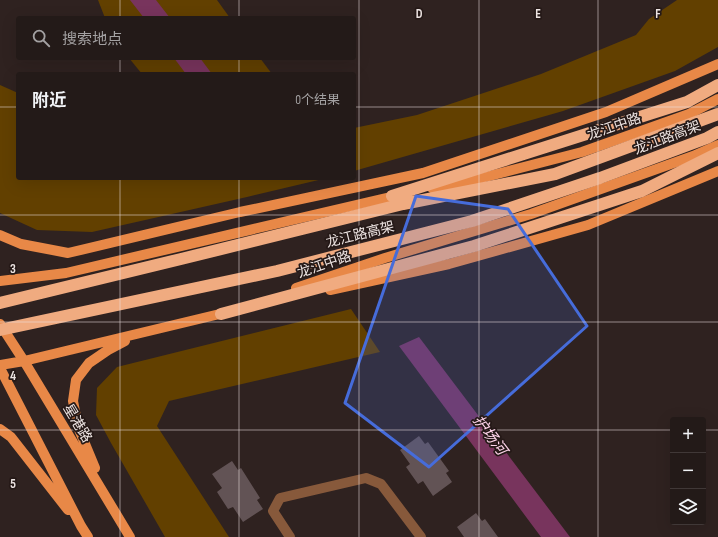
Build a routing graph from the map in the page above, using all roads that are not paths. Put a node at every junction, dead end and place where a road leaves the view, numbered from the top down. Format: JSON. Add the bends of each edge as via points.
{"nodes":[{"id":1,"x":718,"y":64,"type":"edge"},
{"id":2,"x":718,"y":85,"type":"edge"},
{"id":3,"x":718,"y":99,"type":"edge"},
{"id":4,"x":718,"y":114,"type":"edge"},
{"id":5,"x":718,"y":132,"type":"edge"},
{"id":6,"x":718,"y":145,"type":"edge"},
{"id":7,"x":718,"y":153,"type":"edge"},
{"id":8,"x":718,"y":171,"type":"edge"},
{"id":9,"x":392,"y":196,"type":"junction"},
{"id":10,"x":0,"y":235,"type":"edge"},
{"id":11,"x":0,"y":281,"type":"edge"},
{"id":12,"x":0,"y":303,"type":"edge"},
{"id":13,"x":221,"y":314,"type":"junction"},
{"id":14,"x":0,"y":324,"type":"edge"},
{"id":15,"x":0,"y":330,"type":"edge"},
{"id":16,"x":145,"y":332,"type":"junction"},
{"id":17,"x":24,"y":361,"type":"junction"},
{"id":18,"x":0,"y":367,"type":"edge"},
{"id":19,"x":0,"y":429,"type":"edge"},
{"id":20,"x":107,"y":498,"type":"junction"},
{"id":21,"x":81,"y":526,"type":"junction"},
{"id":22,"x":88,"y":537,"type":"edge"},
{"id":23,"x":130,"y":537,"type":"edge"},
{"id":24,"x":290,"y":537,"type":"edge"},
{"id":25,"x":421,"y":537,"type":"edge"}],
"edges":[{"from":1,"to":10,"type":"main road","via":[[606,112],[423,172],[68,253],[21,244]]},
{"from":2,"to":9,"type":"highway","via":[[687,102]]},
{"from":3,"to":9,"type":"main road","name":"龙江中路","via":[[689,114],[582,152],[474,180]]},
{"from":4,"to":12,"type":"highway","name":"龙江路高架","via":[[555,174],[403,204]]},
{"from":5,"to":15,"type":"highway","name":"龙江路高架","bridge":true,"via":[[600,178],[472,221],[277,271]]},
{"from":6,"to":13,"type":"main road","name":"龙江中路","via":[[694,156],[531,214],[385,258]]},
{"from":7,"to":13,"type":"highway","via":[[642,191],[474,246]]},
{"from":8,"to":13,"type":"main road","via":[[588,225],[449,264]]},
{"from":9,"to":11,"type":"main road","name":"龙江中路","via":[[66,273]]},
{"from":13,"to":16,"type":"main road","name":"龙江中路"},
{"from":14,"to":17,"type":"main road","name":"星港路"},
{"from":16,"to":17,"type":"main road","name":"龙江中路"},
{"from":16,"to":20,"type":"main road","via":[[108,350],[89,363],[76,380],[73,401],[78,427]]},
{"from":17,"to":18,"type":"main road","name":"龙江中路"},
{"from":17,"to":20,"type":"main road","name":"星港路"},
{"from":18,"to":21,"type":"main road"},
{"from":19,"to":21,"type":"main road","via":[[11,437]]},
{"from":20,"to":23,"type":"main road","name":"星港路"},
{"from":21,"to":22,"type":"main road"},
{"from":24,"to":25,"type":"lane","via":[[273,511],[280,498],[366,478],[381,484]]}]}
